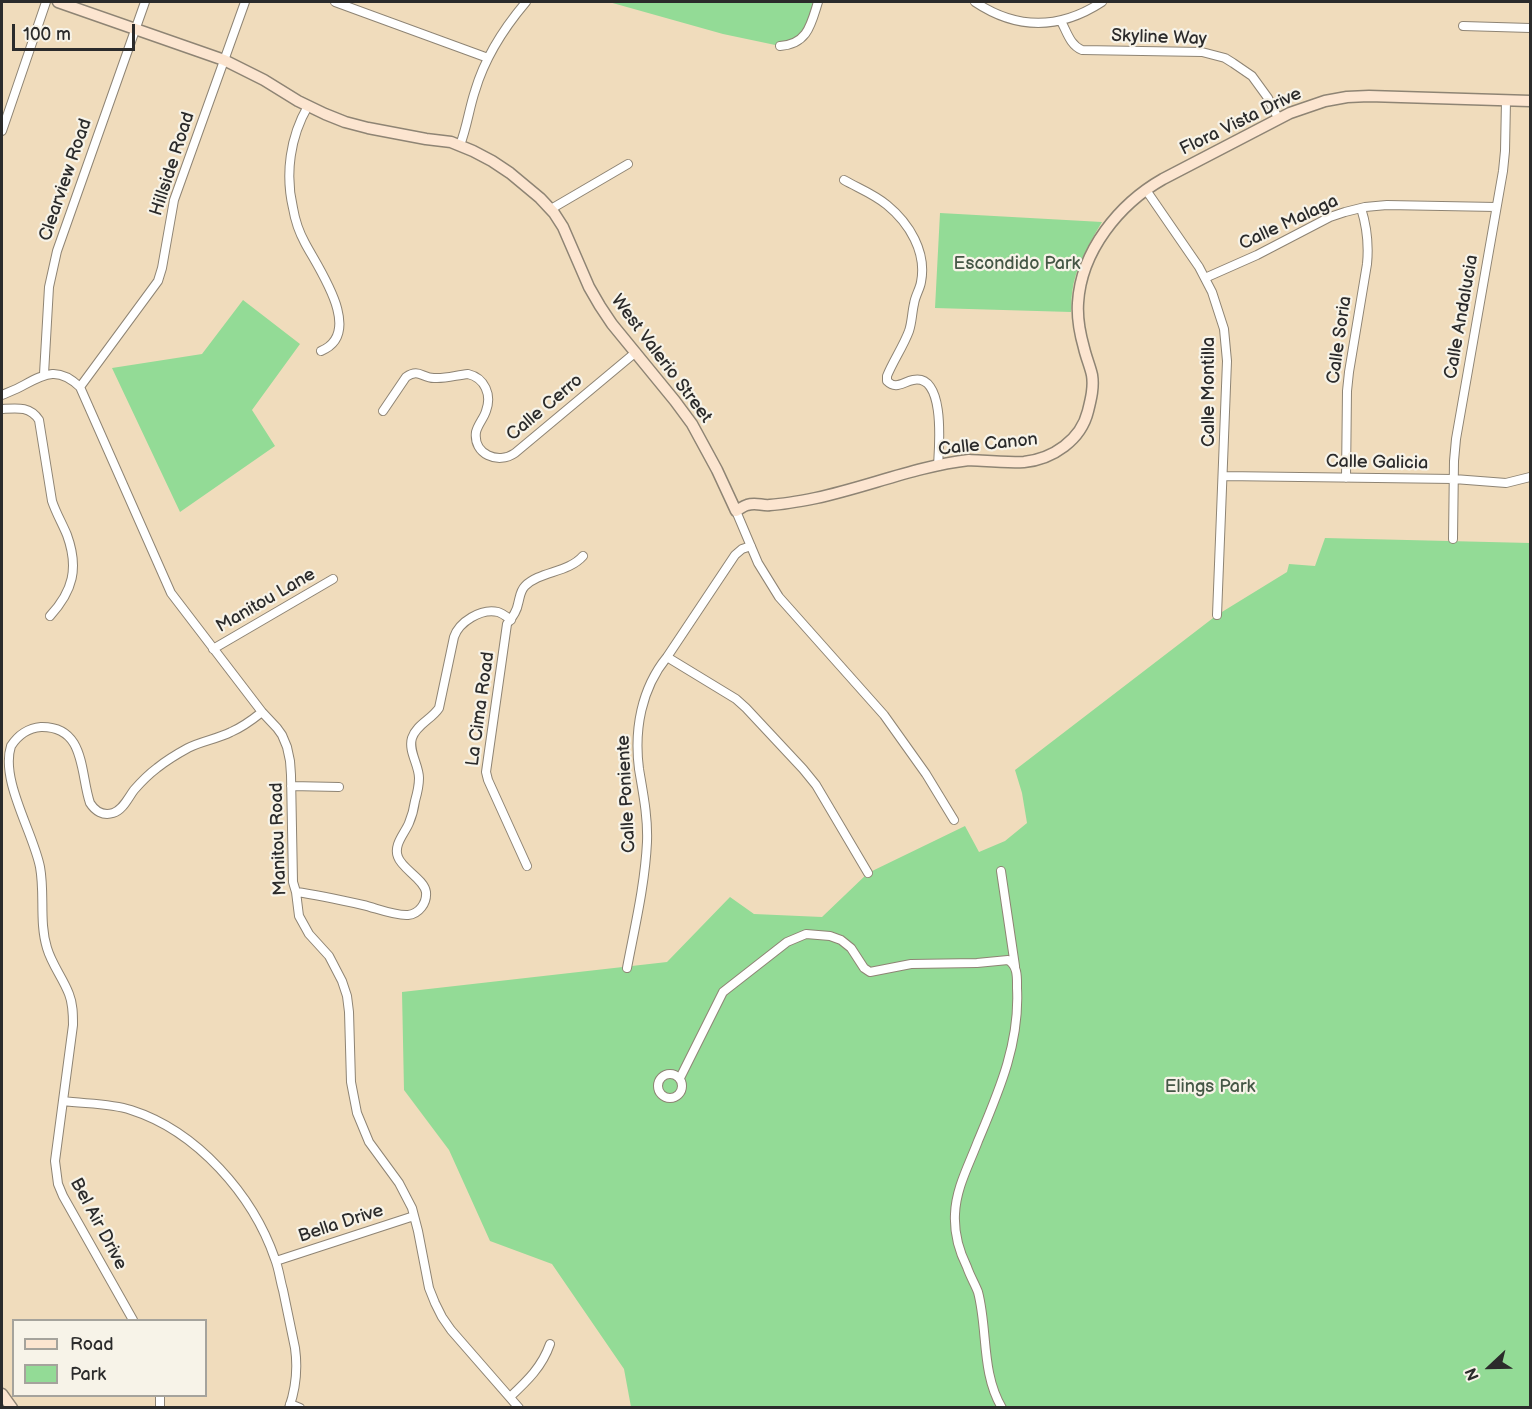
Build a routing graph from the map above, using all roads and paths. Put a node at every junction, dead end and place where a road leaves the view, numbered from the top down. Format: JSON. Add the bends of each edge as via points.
{"nodes":[{"id":1,"x":46,"y":2,"type":"edge"},
{"id":2,"x":58,"y":2,"type":"edge"},
{"id":3,"x":144,"y":2,"type":"edge"},
{"id":4,"x":245,"y":2,"type":"edge"},
{"id":5,"x":335,"y":2,"type":"edge"},
{"id":6,"x":526,"y":2,"type":"edge"},
{"id":7,"x":818,"y":2,"type":"edge"},
{"id":8,"x":975,"y":2,"type":"edge"},
{"id":9,"x":1102,"y":2,"type":"edge"},
{"id":10,"x":1061,"y":21,"type":"junction"},
{"id":11,"x":1463,"y":26,"type":"dead end"},
{"id":12,"x":135,"y":28,"type":"junction"},
{"id":13,"x":1530,"y":28,"type":"edge"},
{"id":14,"x":780,"y":46,"type":"dead end"},
{"id":15,"x":488,"y":58,"type":"junction"},
{"id":16,"x":224,"y":60,"type":"junction"},
{"id":17,"x":1506,"y":101,"type":"junction"},
{"id":18,"x":1530,"y":101,"type":"edge"},
{"id":19,"x":308,"y":106,"type":"junction"},
{"id":20,"x":1278,"y":118,"type":"junction"},
{"id":21,"x":2,"y":131,"type":"edge"},
{"id":22,"x":460,"y":145,"type":"junction"},
{"id":23,"x":628,"y":164,"type":"dead end"},
{"id":24,"x":844,"y":180,"type":"dead end"},
{"id":25,"x":1146,"y":190,"type":"junction"},
{"id":26,"x":1496,"y":207,"type":"junction"},
{"id":27,"x":1361,"y":208,"type":"junction"},
{"id":28,"x":551,"y":209,"type":"junction"},
{"id":29,"x":1100,"y":239,"type":"joint"},
{"id":30,"x":1205,"y":278,"type":"junction"},
{"id":31,"x":321,"y":351,"type":"dead end"},
{"id":32,"x":636,"y":352,"type":"junction"},
{"id":33,"x":44,"y":374,"type":"junction"},
{"id":34,"x":80,"y":387,"type":"junction"},
{"id":35,"x":2,"y":395,"type":"edge"},
{"id":36,"x":2,"y":409,"type":"edge"},
{"id":37,"x":383,"y":411,"type":"dead end"},
{"id":38,"x":938,"y":466,"type":"junction"},
{"id":39,"x":1223,"y":476,"type":"junction"},
{"id":40,"x":1530,"y":477,"type":"edge"},
{"id":41,"x":1346,"y":478,"type":"junction"},
{"id":42,"x":1454,"y":479,"type":"junction"},
{"id":43,"x":737,"y":510,"type":"junction"},
{"id":44,"x":1453,"y":539,"type":"dead end"},
{"id":45,"x":750,"y":546,"type":"junction"},
{"id":46,"x":583,"y":556,"type":"dead end"},
{"id":47,"x":333,"y":579,"type":"dead end"},
{"id":48,"x":1217,"y":615,"type":"dead end"},
{"id":49,"x":50,"y":616,"type":"dead end"},
{"id":50,"x":511,"y":620,"type":"junction"},
{"id":51,"x":213,"y":650,"type":"junction"},
{"id":52,"x":667,"y":657,"type":"junction"},
{"id":53,"x":262,"y":712,"type":"junction"},
{"id":54,"x":291,"y":786,"type":"junction"},
{"id":55,"x":339,"y":787,"type":"dead end"},
{"id":56,"x":954,"y":820,"type":"dead end"},
{"id":57,"x":527,"y":866,"type":"dead end"},
{"id":58,"x":1001,"y":871,"type":"dead end"},
{"id":59,"x":868,"y":873,"type":"dead end"},
{"id":60,"x":296,"y":892,"type":"junction"},
{"id":61,"x":1015,"y":966,"type":"junction"},
{"id":62,"x":627,"y":968,"type":"dead end"},
{"id":63,"x":680,"y":1078,"type":"dead end"},
{"id":64,"x":63,"y":1101,"type":"junction"},
{"id":65,"x":414,"y":1216,"type":"junction"},
{"id":66,"x":276,"y":1261,"type":"junction"},
{"id":67,"x":132,"y":1319,"type":"edge"},
{"id":68,"x":550,"y":1344,"type":"dead end"},
{"id":69,"x":2,"y":1394,"type":"edge"},
{"id":70,"x":510,"y":1397,"type":"junction"},
{"id":71,"x":290,"y":1406,"type":"edge"},
{"id":72,"x":12,"y":1407,"type":"edge"},
{"id":73,"x":300,"y":1407,"type":"edge"},
{"id":74,"x":519,"y":1407,"type":"edge"},
{"id":75,"x":1002,"y":1407,"type":"edge"}],
"edges":[{"from":1,"to":21,"type":"street"},
{"from":2,"to":12,"type":"street","name":"West Valerio Street"},
{"from":3,"to":12,"type":"street","name":"Clearview Road"},
{"from":4,"to":16,"type":"street","name":"Hillside Road"},
{"from":5,"to":15,"type":"street"},
{"from":6,"to":15,"type":"street"},
{"from":7,"to":14,"type":"street","via":[[803,37]]},
{"from":8,"to":10,"type":"street","via":[[1025,23]]},
{"from":9,"to":10,"type":"street"},
{"from":10,"to":20,"type":"street","name":"Skyline Way","via":[[1074,45],[1082,50],[1202,52],[1225,58],[1252,76]]},
{"from":11,"to":13,"type":"street"},
{"from":12,"to":16,"type":"street","name":"West Valerio Street"},
{"from":12,"to":33,"type":"street","name":"Clearview Road","via":[[57,251],[49,287]]},
{"from":15,"to":22,"type":"street"},
{"from":16,"to":19,"type":"street","name":"West Valerio Street"},
{"from":16,"to":34,"type":"street","name":"Hillside Road","via":[[174,200],[158,281]]},
{"from":17,"to":18,"type":"street","name":"Flora Vista Drive"},
{"from":17,"to":20,"type":"street","name":"Flora Vista Drive","via":[[1369,96],[1325,101]]},
{"from":17,"to":26,"type":"street","name":"Calle Andalucia","via":[[1505,151]]},
{"from":19,"to":22,"type":"street","name":"West Valerio Street","via":[[345,122]]},
{"from":19,"to":31,"type":"street","via":[[295,136],[289,177],[296,223],[328,286],[339,318],[336,337]]},
{"from":20,"to":25,"type":"street","name":"Flora Vista Drive"},
{"from":22,"to":28,"type":"street","name":"West Valerio Street","via":[[510,173]]},
{"from":23,"to":28,"type":"street"},
{"from":24,"to":38,"type":"street","via":[[876,196],[898,215],[912,232],[917,246],[921,282],[910,328],[886,376],[895,386],[916,379],[931,387],[938,412]]},
{"from":25,"to":29,"type":"street","name":"Flora Vista Drive","via":[[1120,212]]},
{"from":25,"to":30,"type":"street","name":"Calle Montilla"},
{"from":26,"to":27,"type":"street","name":"Calle Malaga"},
{"from":26,"to":42,"type":"street","name":"Calle Andalucia","via":[[1456,439]]},
{"from":27,"to":30,"type":"street","name":"Calle Malaga","via":[[1330,217]]},
{"from":27,"to":41,"type":"street","name":"Calle Soria","via":[[1368,251],[1347,391]]},
{"from":28,"to":32,"type":"street","name":"West Valerio Street","via":[[600,306]]},
{"from":29,"to":38,"type":"street","name":"Calle Canon","via":[[1085,270],[1078,299],[1083,346],[1092,374],[1082,427],[1047,457],[1022,462],[969,460]]},
{"from":30,"to":39,"type":"street","name":"Calle Montilla","via":[[1219,310],[1227,348]]},
{"from":32,"to":37,"type":"street","name":"Calle Cerro","via":[[506,458],[492,458],[476,440],[488,396],[483,382],[473,375],[434,378],[410,374]]},
{"from":32,"to":43,"type":"street","name":"West Valerio Street","via":[[692,424]]},
{"from":33,"to":34,"type":"street","via":[[64,376]]},
{"from":33,"to":35,"type":"street"},
{"from":34,"to":51,"type":"street","name":"Manitou Road","via":[[171,592]]},
{"from":36,"to":49,"type":"street","via":[[26,409],[39,420],[52,501],[71,550],[72,581]]},
{"from":38,"to":43,"type":"street","name":"Calle Canon","via":[[816,498],[766,506],[756,503]]},
{"from":39,"to":41,"type":"street","name":"Calle Galicia"},
{"from":39,"to":48,"type":"street","name":"Calle Montilla"},
{"from":40,"to":42,"type":"street","name":"Calle Galicia","via":[[1506,483]]},
{"from":41,"to":42,"type":"street","name":"Calle Galicia"},
{"from":42,"to":44,"type":"street","name":"Calle Andalucia"},
{"from":43,"to":45,"type":"street","name":"West Valerio Street"},
{"from":45,"to":52,"type":"street","name":"Calle Poniente","via":[[735,555]]},
{"from":45,"to":56,"type":"street","name":"West Valerio Street","via":[[779,597],[884,715]]},
{"from":46,"to":50,"type":"street","name":"La Cima Road","via":[[572,565],[528,584],[521,591]]},
{"from":47,"to":51,"type":"street","name":"Manitou Lane"},
{"from":50,"to":57,"type":"street","name":"La Cima Road","via":[[507,624],[486,772]]},
{"from":50,"to":60,"type":"street","name":"La Cima Road","via":[[489,611],[458,629],[438,708],[411,740],[419,782],[411,817],[396,850],[399,859],[424,887],[421,907],[411,914],[398,914]]},
{"from":51,"to":53,"type":"street","name":"Manitou Road"},
{"from":52,"to":59,"type":"street","via":[[736,699],[803,769]]},
{"from":52,"to":62,"type":"street","name":"Calle Poniente","via":[[651,682],[640,717],[637,748],[647,840]]},
{"from":53,"to":54,"type":"street","name":"Manitou Road","via":[[281,733],[287,747]]},
{"from":53,"to":64,"type":"street","name":"Bel Air Drive","via":[[241,728],[189,748],[156,768],[120,810],[111,814],[96,811],[90,803],[80,755],[67,735],[52,728],[37,728],[22,734],[8,752],[10,794],[40,866],[47,949],[73,1010]]},
{"from":54,"to":55,"type":"street"},
{"from":54,"to":60,"type":"street","name":"Manitou Road"},
{"from":58,"to":61,"type":"street"},
{"from":60,"to":65,"type":"street","name":"Manitou Road","via":[[303,926],[329,956],[347,996],[351,1082],[357,1113],[369,1142],[399,1183]]},
{"from":61,"to":63,"type":"street","via":[[1008,960],[911,964],[870,972],[841,940],[806,934],[787,942],[723,992]]},
{"from":61,"to":75,"type":"street","via":[[1018,997],[1013,1046],[999,1093],[961,1182],[955,1214],[959,1248],[979,1300],[989,1374]]},
{"from":64,"to":66,"type":"street","via":[[144,1114],[206,1155],[248,1203]]},
{"from":64,"to":67,"type":"street","name":"Bel Air Drive","via":[[55,1161],[58,1184]]},
{"from":65,"to":66,"type":"street","name":"Bella Drive"},
{"from":65,"to":70,"type":"street","name":"Manitou Road","via":[[429,1288],[442,1317]]},
{"from":66,"to":71,"type":"street","via":[[296,1355]]},
{"from":68,"to":70,"type":"street","via":[[535,1373]]},
{"from":69,"to":72,"type":"street"},
{"from":70,"to":74,"type":"street","name":"Manitou Road"},
{"from":71,"to":73,"type":"street"}]}
